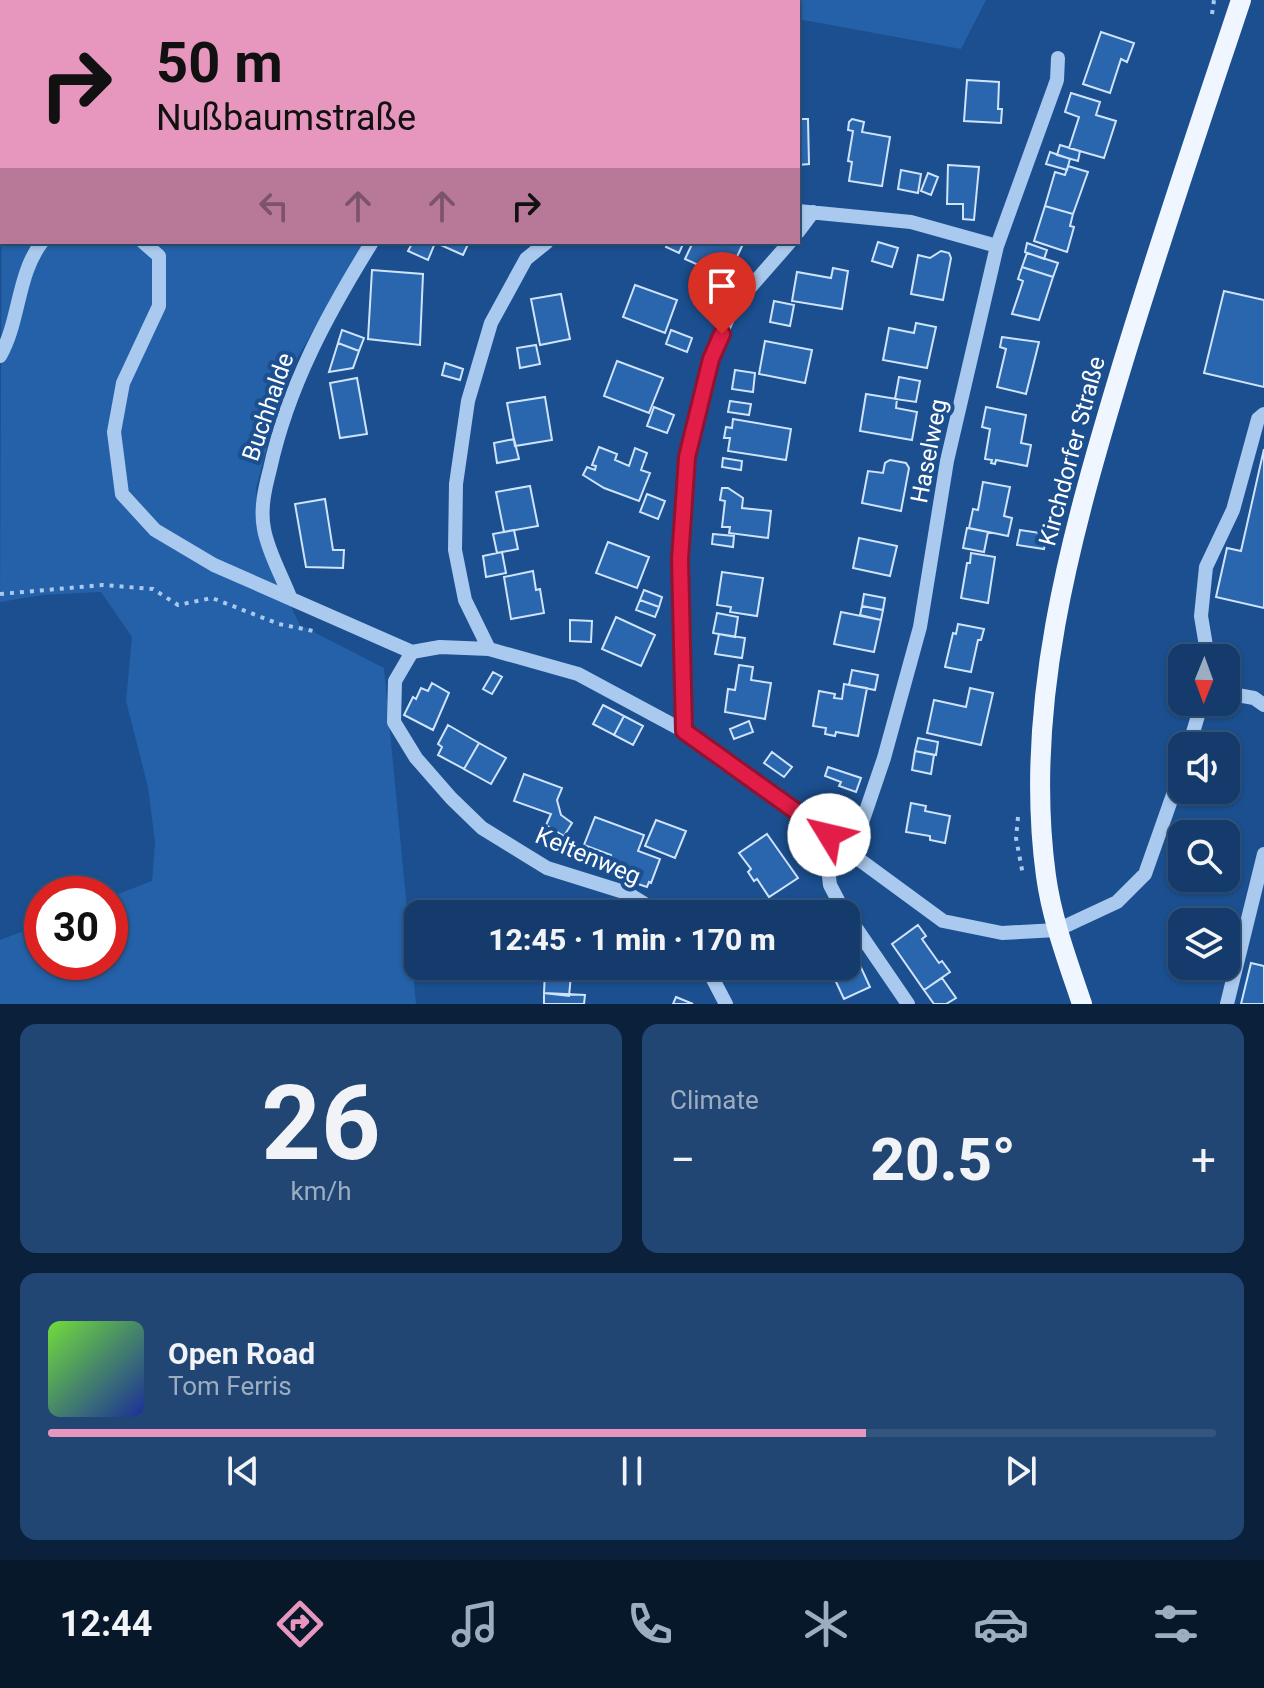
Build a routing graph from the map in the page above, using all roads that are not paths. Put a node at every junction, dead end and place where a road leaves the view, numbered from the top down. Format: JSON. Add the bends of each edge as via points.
{"nodes":[{"id":1,"x":1241,"y":0,"type":"edge"},
{"id":2,"x":1058,"y":58,"type":"dead end"},
{"id":3,"x":806,"y":211,"type":"edge"},
{"id":4,"x":40,"y":244,"type":"edge"},
{"id":5,"x":145,"y":244,"type":"edge"},
{"id":6,"x":371,"y":244,"type":"edge"},
{"id":7,"x":545,"y":244,"type":"edge"},
{"id":8,"x":788,"y":244,"type":"edge"},
{"id":9,"x":997,"y":246,"type":"junction"},
{"id":10,"x":0,"y":356,"type":"edge"},
{"id":11,"x":1264,"y":414,"type":"edge"},
{"id":12,"x":290,"y":597,"type":"junction"},
{"id":13,"x":1206,"y":644,"type":"edge"},
{"id":14,"x":489,"y":649,"type":"junction"},
{"id":15,"x":412,"y":652,"type":"junction"},
{"id":16,"x":1240,"y":696,"type":"edge"},
{"id":17,"x":1264,"y":705,"type":"edge"},
{"id":18,"x":684,"y":731,"type":"junction"},
{"id":19,"x":1170,"y":804,"type":"edge"},
{"id":20,"x":829,"y":835,"type":"junction"},
{"id":21,"x":1264,"y":854,"type":"edge"},
{"id":22,"x":851,"y":855,"type":"junction"},
{"id":23,"x":638,"y":900,"type":"edge"},
{"id":24,"x":1057,"y":930,"type":"junction"},
{"id":25,"x":713,"y":980,"type":"edge"},
{"id":26,"x":726,"y":1004,"type":"edge"},
{"id":27,"x":908,"y":1004,"type":"edge"},
{"id":28,"x":1082,"y":1004,"type":"edge"},
{"id":29,"x":1227,"y":1004,"type":"edge"}],
"edges":[{"from":1,"to":24,"type":"main road","name":"Kirchdorfer Straße","via":[[1148,278],[1092,468],[1053,635],[1039,786],[1046,879]]},
{"from":2,"to":9,"type":"street","name":"Haselweg","via":[[1057,80]]},
{"from":3,"to":9,"type":"street","via":[[911,222]]},
{"from":4,"to":10,"type":"street","via":[[32,254]]},
{"from":5,"to":12,"type":"street","via":[[159,256],[159,306],[123,383],[114,432],[122,494],[155,530],[214,565]]},
{"from":6,"to":12,"type":"street","name":"Buchhalde","via":[[319,333],[273,451],[263,499],[264,529]]},
{"from":7,"to":14,"type":"street","via":[[526,259],[491,323],[466,415],[456,484],[455,550],[465,600]]},
{"from":8,"to":18,"type":"street","via":[[732,308],[711,359],[687,457],[680,559]]},
{"from":9,"to":22,"type":"street","name":"Haselweg","via":[[947,461],[920,627]]},
{"from":11,"to":13,"type":"street","via":[[1258,419],[1233,510],[1206,567],[1201,616]]},
{"from":12,"to":15,"type":"street"},
{"from":14,"to":15,"type":"street"},
{"from":14,"to":18,"type":"street","via":[[578,674]]},
{"from":15,"to":23,"type":"street","name":"Keltenweg","via":[[395,681],[394,722],[451,798],[482,828],[547,868]]},
{"from":16,"to":17,"type":"street"},
{"from":18,"to":20,"type":"street"},
{"from":19,"to":24,"type":"street","via":[[1145,874],[1117,902]]},
{"from":20,"to":22,"type":"street"},
{"from":20,"to":27,"type":"street","via":[[830,885]]},
{"from":21,"to":29,"type":"street"},
{"from":22,"to":24,"type":"street","via":[[943,921],[1002,933]]},
{"from":24,"to":28,"type":"main road","name":"Kirchdorfer Straße"},
{"from":25,"to":26,"type":"street"}]}
